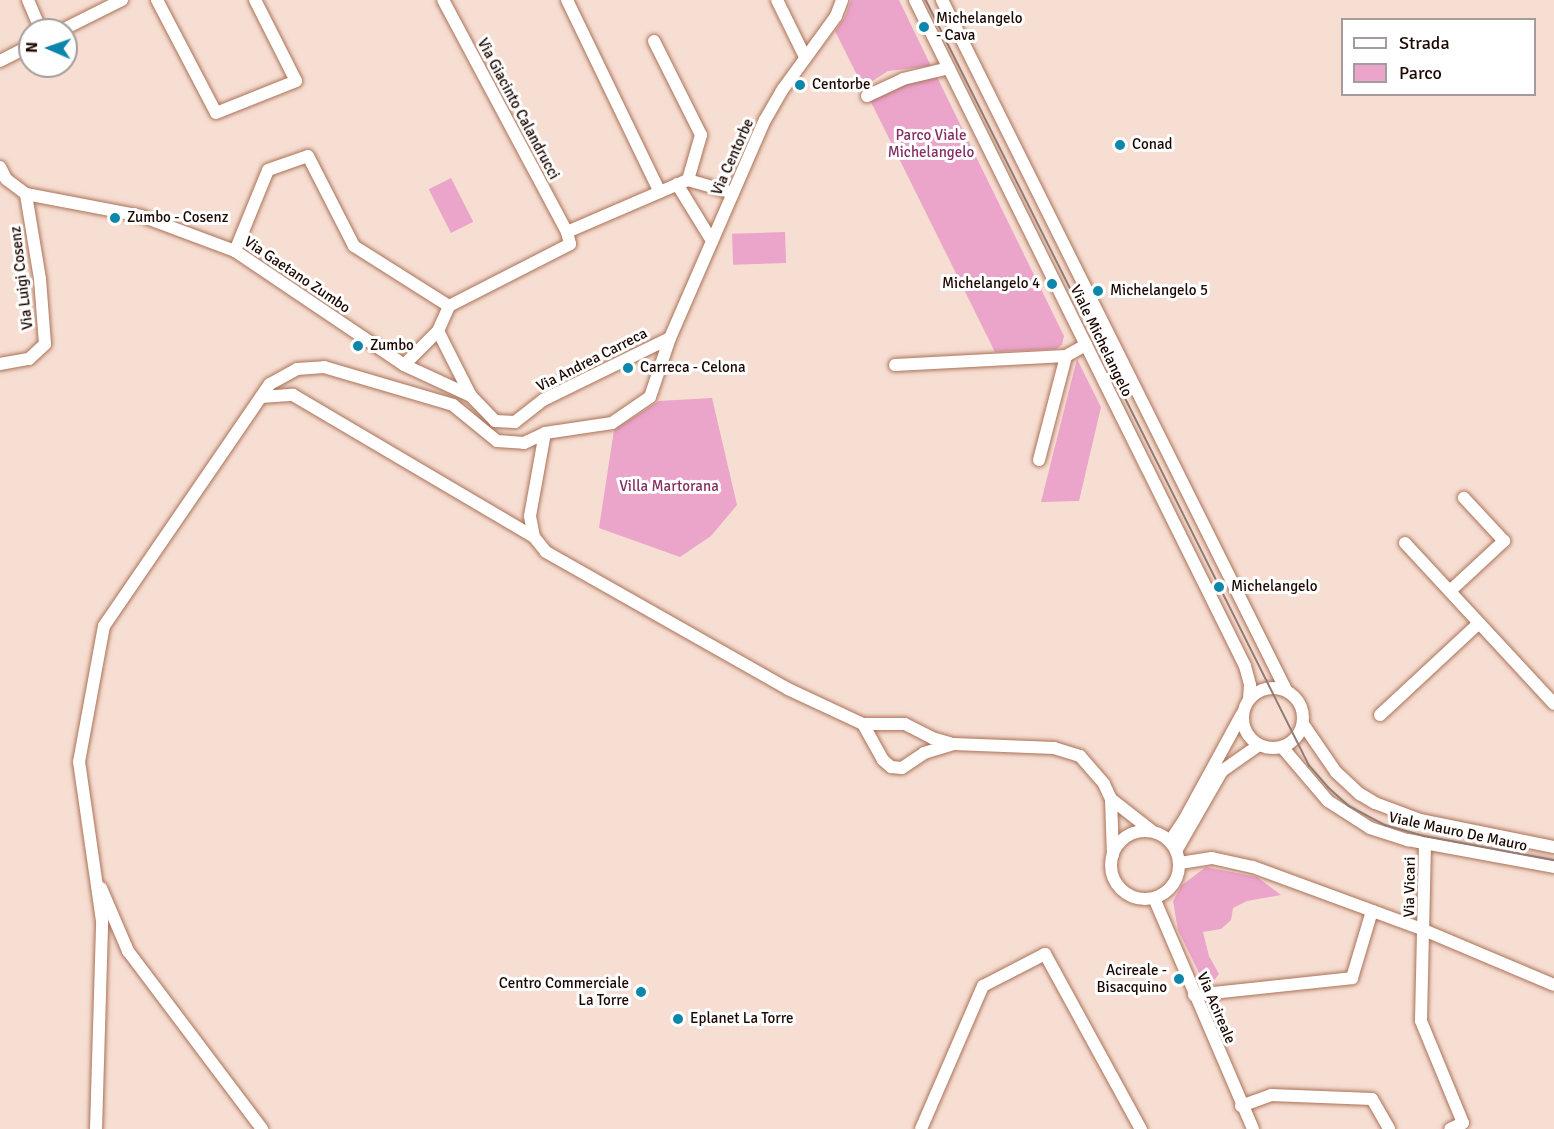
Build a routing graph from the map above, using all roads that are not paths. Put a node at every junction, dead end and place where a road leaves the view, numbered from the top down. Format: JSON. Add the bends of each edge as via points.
{"nodes":[{"id":1,"x":28,"y":0,"type":"edge"},
{"id":2,"x":122,"y":0,"type":"edge"},
{"id":3,"x":157,"y":0,"type":"edge"},
{"id":4,"x":255,"y":0,"type":"edge"},
{"id":5,"x":442,"y":0,"type":"edge"},
{"id":6,"x":567,"y":0,"type":"edge"},
{"id":7,"x":777,"y":0,"type":"edge"},
{"id":8,"x":842,"y":0,"type":"edge"},
{"id":9,"x":915,"y":0,"type":"edge"},
{"id":10,"x":942,"y":0,"type":"edge"},
{"id":11,"x":36,"y":18,"type":"edge"},
{"id":12,"x":78,"y":22,"type":"edge"},
{"id":13,"x":654,"y":41,"type":"dead end"},
{"id":14,"x":18,"y":52,"type":"edge"},
{"id":15,"x":805,"y":57,"type":"junction"},
{"id":16,"x":0,"y":61,"type":"edge"},
{"id":17,"x":949,"y":68,"type":"junction"},
{"id":18,"x":867,"y":96,"type":"dead end"},
{"id":19,"x":0,"y":167,"type":"edge"},
{"id":20,"x":682,"y":182,"type":"junction"},
{"id":21,"x":660,"y":192,"type":"junction"},
{"id":22,"x":734,"y":193,"type":"junction"},
{"id":23,"x":26,"y":194,"type":"junction"},
{"id":24,"x":567,"y":232,"type":"junction"},
{"id":25,"x":712,"y":241,"type":"junction"},
{"id":26,"x":235,"y":251,"type":"junction"},
{"id":27,"x":449,"y":306,"type":"junction"},
{"id":28,"x":438,"y":331,"type":"junction"},
{"id":29,"x":670,"y":338,"type":"junction"},
{"id":30,"x":1086,"y":345,"type":"junction"},
{"id":31,"x":1066,"y":356,"type":"junction"},
{"id":32,"x":0,"y":364,"type":"edge"},
{"id":33,"x":895,"y":364,"type":"dead end"},
{"id":34,"x":404,"y":365,"type":"junction"},
{"id":35,"x":471,"y":396,"type":"junction"},
{"id":36,"x":261,"y":397,"type":"junction"},
{"id":37,"x":545,"y":433,"type":"junction"},
{"id":38,"x":1039,"y":460,"type":"dead end"},
{"id":39,"x":1464,"y":498,"type":"dead end"},
{"id":40,"x":534,"y":537,"type":"junction"},
{"id":41,"x":1405,"y":543,"type":"dead end"},
{"id":42,"x":1450,"y":591,"type":"junction"},
{"id":43,"x":1479,"y":623,"type":"junction"},
{"id":44,"x":1286,"y":690,"type":"junction"},
{"id":45,"x":1249,"y":698,"type":"junction"},
{"id":46,"x":1554,"y":704,"type":"edge"},
{"id":47,"x":1243,"y":713,"type":"junction"},
{"id":48,"x":1380,"y":715,"type":"dead end"},
{"id":49,"x":863,"y":724,"type":"junction"},
{"id":50,"x":894,"y":724,"type":"junction"},
{"id":51,"x":1303,"y":724,"type":"junction"},
{"id":52,"x":914,"y":729,"type":"junction"},
{"id":53,"x":954,"y":744,"type":"junction"},
{"id":54,"x":1259,"y":745,"type":"junction"},
{"id":55,"x":1282,"y":747,"type":"junction"},
{"id":56,"x":879,"y":751,"type":"junction"},
{"id":57,"x":912,"y":764,"type":"junction"},
{"id":58,"x":1111,"y":798,"type":"junction"},
{"id":59,"x":1152,"y":831,"type":"junction"},
{"id":60,"x":1425,"y":844,"type":"junction"},
{"id":61,"x":1173,"y":846,"type":"junction"},
{"id":62,"x":1554,"y":846,"type":"edge"},
{"id":63,"x":1113,"y":855,"type":"junction"},
{"id":64,"x":1180,"y":863,"type":"junction"},
{"id":65,"x":1554,"y":867,"type":"edge"},
{"id":66,"x":95,"y":873,"type":"junction"},
{"id":67,"x":1154,"y":898,"type":"junction"},
{"id":68,"x":1372,"y":911,"type":"junction"},
{"id":69,"x":1424,"y":930,"type":"junction"},
{"id":70,"x":1554,"y":985,"type":"edge"},
{"id":71,"x":1194,"y":995,"type":"junction"},
{"id":72,"x":1241,"y":1106,"type":"junction"},
{"id":73,"x":1250,"y":1128,"type":"edge"},
{"id":74,"x":96,"y":1129,"type":"edge"},
{"id":75,"x":262,"y":1129,"type":"edge"},
{"id":76,"x":921,"y":1129,"type":"edge"},
{"id":77,"x":1141,"y":1129,"type":"edge"},
{"id":78,"x":1389,"y":1129,"type":"edge"},
{"id":79,"x":1450,"y":1129,"type":"edge"}],
"edges":[{"from":1,"to":11,"type":"street"},
{"from":2,"to":12,"type":"street"},
{"from":3,"to":4,"type":"street","via":[[216,113],[296,81]]},
{"from":5,"to":24,"type":"street","name":"Via Giacinto Calandrucci"},
{"from":6,"to":21,"type":"street"},
{"from":7,"to":15,"type":"street"},
{"from":8,"to":15,"type":"street","name":"Via Centorbe","via":[[836,16]]},
{"from":9,"to":17,"type":"street","name":"Viale Michelangelo"},
{"from":10,"to":44,"type":"street","name":"Viale Michelangelo"},
{"from":13,"to":20,"type":"street","via":[[701,135]]},
{"from":14,"to":16,"type":"street"},
{"from":15,"to":22,"type":"street","name":"Via Centorbe","via":[[765,120]]},
{"from":17,"to":18,"type":"street","via":[[903,79]]},
{"from":17,"to":30,"type":"street","name":"Viale Michelangelo"},
{"from":19,"to":23,"type":"street","via":[[6,179]]},
{"from":20,"to":21,"type":"street"},
{"from":20,"to":22,"type":"street"},
{"from":20,"to":25,"type":"street"},
{"from":21,"to":24,"type":"street"},
{"from":22,"to":25,"type":"street","name":"Via Centorbe"},
{"from":23,"to":26,"type":"street","name":"Via Gaetano Zumbo","via":[[141,216]]},
{"from":23,"to":32,"type":"street","name":"Via Luigi Cosenz","via":[[40,279],[45,344],[29,360]]},
{"from":24,"to":27,"type":"street","via":[[570,244]]},
{"from":25,"to":29,"type":"street","name":"Via Centorbe"},
{"from":26,"to":27,"type":"street","via":[[268,170],[308,156],[354,246]]},
{"from":26,"to":34,"type":"street","name":"Via Gaetano Zumbo"},
{"from":27,"to":28,"type":"street"},
{"from":28,"to":34,"type":"street"},
{"from":28,"to":35,"type":"street"},
{"from":29,"to":35,"type":"street","name":"Via Andrea Carreca","via":[[543,400],[515,422],[495,421]]},
{"from":29,"to":37,"type":"street","name":"Via Centorbe","via":[[650,397],[612,423]]},
{"from":30,"to":31,"type":"street"},
{"from":30,"to":45,"type":"street","name":"Viale Michelangelo","via":[[1245,666]]},
{"from":31,"to":33,"type":"street"},
{"from":31,"to":38,"type":"street"},
{"from":34,"to":35,"type":"street","name":"Via Gaetano Zumbo"},
{"from":36,"to":37,"type":"street","name":"Via Centorbe","via":[[270,384],[297,369],[324,367],[453,405],[497,441],[524,443]]},
{"from":36,"to":40,"type":"street","via":[[293,395]]},
{"from":36,"to":66,"type":"street","name":"Via Centorbe","via":[[104,626],[79,762]]},
{"from":37,"to":40,"type":"street","via":[[530,516]]},
{"from":39,"to":42,"type":"street","via":[[1504,541]]},
{"from":40,"to":49,"type":"street","via":[[556,558],[788,689]]},
{"from":41,"to":42,"type":"street"},
{"from":42,"to":43,"type":"street"},
{"from":43,"to":46,"type":"street"},
{"from":43,"to":48,"type":"street"},
{"from":44,"to":45,"type":"street","via":[[1268,687]]},
{"from":44,"to":51,"type":"street","via":[[1300,705]]},
{"from":45,"to":47,"type":"street"},
{"from":47,"to":54,"type":"street","via":[[1246,732]]},
{"from":47,"to":61,"type":"street"},
{"from":49,"to":50,"type":"street"},
{"from":49,"to":56,"type":"street"},
{"from":50,"to":52,"type":"street"},
{"from":50,"to":56,"type":"street","via":[[879,739]]},
{"from":51,"to":55,"type":"street","via":[[1294,739]]},
{"from":51,"to":62,"type":"street","name":"Viale Mauro De Mauro","via":[[1336,772],[1375,803],[1420,820]]},
{"from":52,"to":53,"type":"street"},
{"from":52,"to":57,"type":"street","via":[[920,741]]},
{"from":53,"to":57,"type":"street","via":[[924,753]]},
{"from":53,"to":58,"type":"street","via":[[1054,748],[1080,756]]},
{"from":54,"to":55,"type":"street"},
{"from":54,"to":61,"type":"street","via":[[1222,771]]},
{"from":55,"to":60,"type":"street","name":"Viale Mauro De Mauro","via":[[1338,810],[1370,828]]},
{"from":56,"to":57,"type":"street","via":[[891,766],[902,768]]},
{"from":58,"to":59,"type":"street"},
{"from":58,"to":63,"type":"street"},
{"from":59,"to":61,"type":"street"},
{"from":59,"to":63,"type":"street","via":[[1132,833]]},
{"from":60,"to":65,"type":"street","name":"Viale Mauro De Mauro"},
{"from":60,"to":69,"type":"street","name":"Via Vicari"},
{"from":61,"to":64,"type":"street"},
{"from":63,"to":67,"type":"street","via":[[1117,885],[1134,897]]},
{"from":64,"to":67,"type":"street","via":[[1173,885]]},
{"from":64,"to":68,"type":"street","via":[[1212,858],[1230,860]]},
{"from":66,"to":74,"type":"street","via":[[102,921]]},
{"from":66,"to":75,"type":"street","via":[[128,951]]},
{"from":67,"to":71,"type":"street","name":"Via Acireale"},
{"from":68,"to":69,"type":"street"},
{"from":68,"to":71,"type":"street","via":[[1352,978]]},
{"from":69,"to":70,"type":"street"},
{"from":69,"to":79,"type":"street","name":"Via Vicari","via":[[1421,1022],[1463,1123]]},
{"from":71,"to":72,"type":"street","name":"Via Acireale"},
{"from":72,"to":73,"type":"street","name":"Via Acireale"},
{"from":72,"to":78,"type":"street","via":[[1271,1095],[1372,1100]]},
{"from":76,"to":77,"type":"street","via":[[983,986],[1045,954]]}]}
